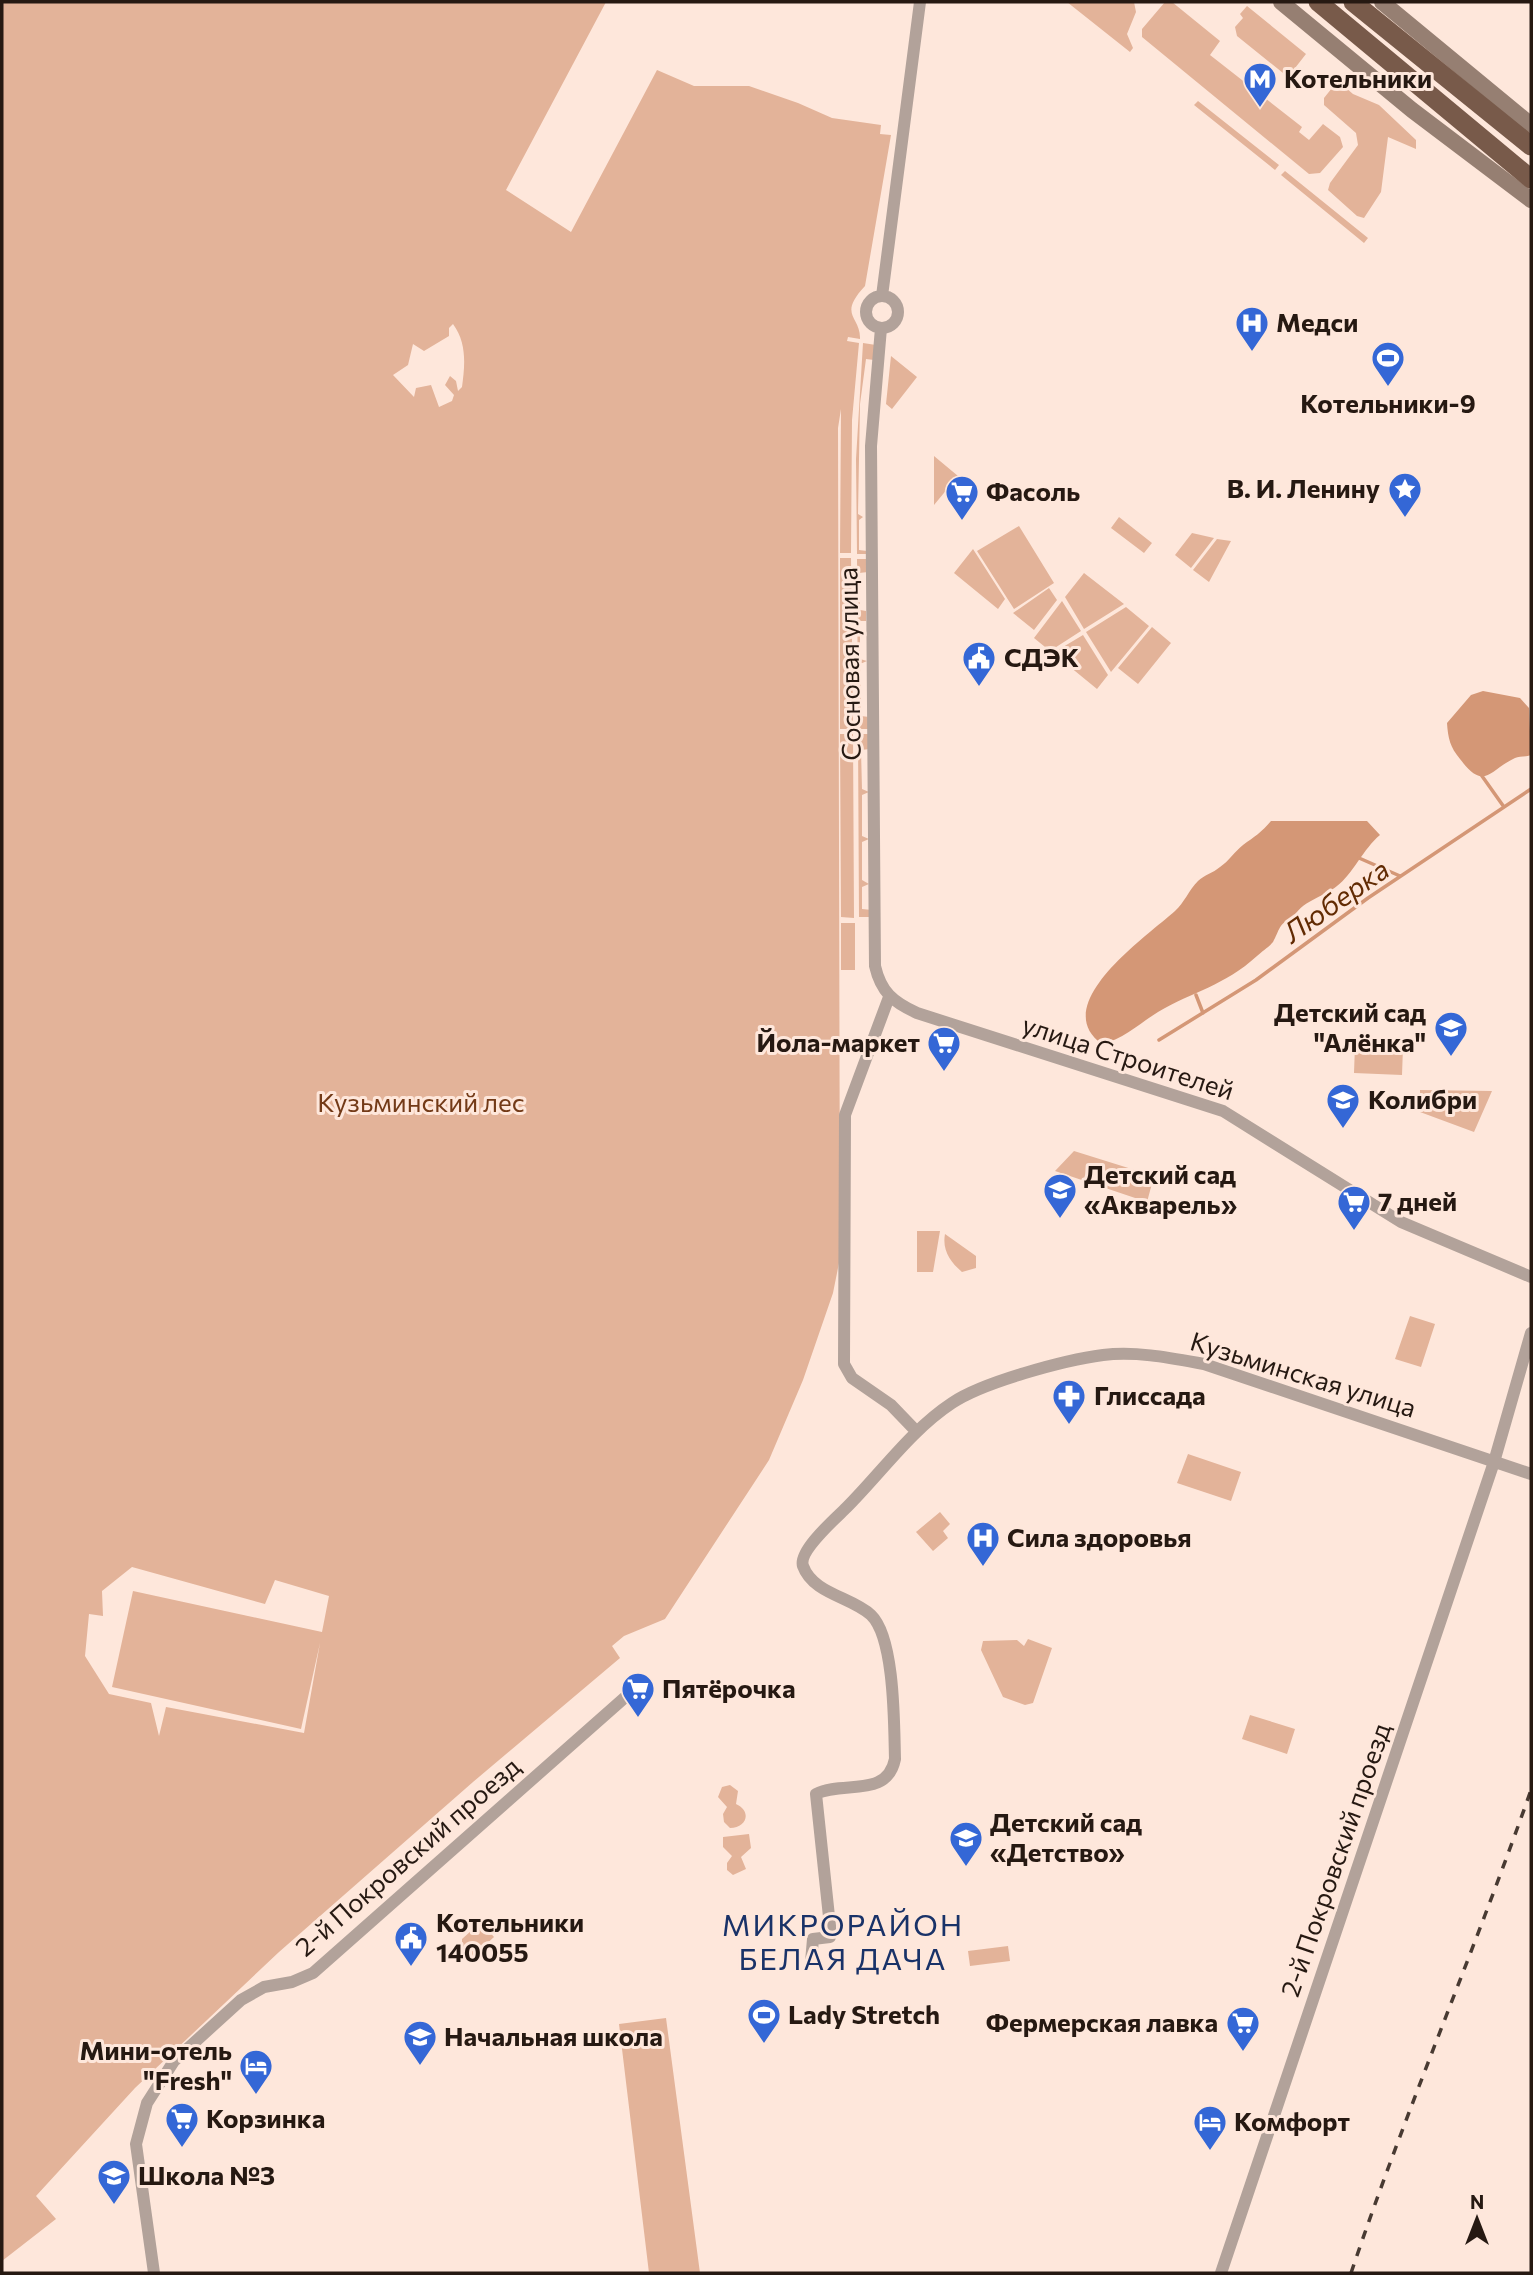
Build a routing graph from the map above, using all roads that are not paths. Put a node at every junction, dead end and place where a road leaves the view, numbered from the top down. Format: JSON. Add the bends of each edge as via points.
{"nodes":[{"id":1,"x":920,"y":2,"type":"edge"},
{"id":2,"x":1281,"y":2,"type":"edge"},
{"id":3,"x":1318,"y":2,"type":"edge"},
{"id":4,"x":1353,"y":2,"type":"edge"},
{"id":5,"x":1382,"y":2,"type":"edge"},
{"id":6,"x":1531,"y":125,"type":"edge"},
{"id":7,"x":1531,"y":146,"type":"edge"},
{"id":8,"x":1531,"y":179,"type":"edge"},
{"id":9,"x":1531,"y":200,"type":"edge"},
{"id":10,"x":882,"y":296,"type":"junction"},
{"id":11,"x":881,"y":328,"type":"junction"},
{"id":12,"x":889,"y":997,"type":"junction"},
{"id":13,"x":1531,"y":1277,"type":"edge"},
{"id":14,"x":1531,"y":1333,"type":"edge"},
{"id":15,"x":916,"y":1432,"type":"junction"},
{"id":16,"x":1494,"y":1462,"type":"junction"},
{"id":17,"x":1531,"y":1474,"type":"edge"},
{"id":18,"x":639,"y":1685,"type":"dead end"},
{"id":19,"x":811,"y":1962,"type":"dead end"},
{"id":20,"x":154,"y":2273,"type":"edge"},
{"id":21,"x":1221,"y":2273,"type":"edge"}],
"edges":[{"from":1,"to":10,"type":"street","name":"Сосновая улица"},
{"from":2,"to":9,"type":"main road"},
{"from":3,"to":8,"type":"highway"},
{"from":4,"to":7,"type":"highway"},
{"from":5,"to":6,"type":"main road"},
{"from":10,"to":11,"type":"street","name":"Сосновая улица","via":[[871,300],[867,309],[870,322]]},
{"from":10,"to":11,"type":"street","name":"Сосновая улица","via":[[893,300],[898,314],[891,325]]},
{"from":11,"to":12,"type":"street","name":"Сосновая улица","via":[[871,446],[875,966]]},
{"from":12,"to":13,"type":"street","name":"улица Строителей","via":[[917,1013],[1235,1116],[1401,1222]]},
{"from":12,"to":15,"type":"street","via":[[845,1115],[844,1364],[852,1378],[891,1405]]},
{"from":14,"to":16,"type":"street","name":"2-й Покровский проезд"},
{"from":15,"to":16,"type":"street","name":"Кузьминская улица","via":[[953,1402],[999,1382],[1102,1355],[1148,1355],[1204,1364]]},
{"from":15,"to":19,"type":"street","name":"Кузьминская улица","via":[[806,1552],[803,1566],[817,1583],[865,1610],[880,1627],[887,1648],[895,1759],[888,1776],[876,1785],[816,1794],[830,1937],[813,1939]]},
{"from":16,"to":17,"type":"street","name":"Кузьминская улица"},
{"from":16,"to":21,"type":"street","name":"2-й Покровский проезд"},
{"from":18,"to":20,"type":"street","name":"2-й Покровский проезд","via":[[313,1973],[248,1995],[174,2061],[147,2103],[136,2136]]}]}
